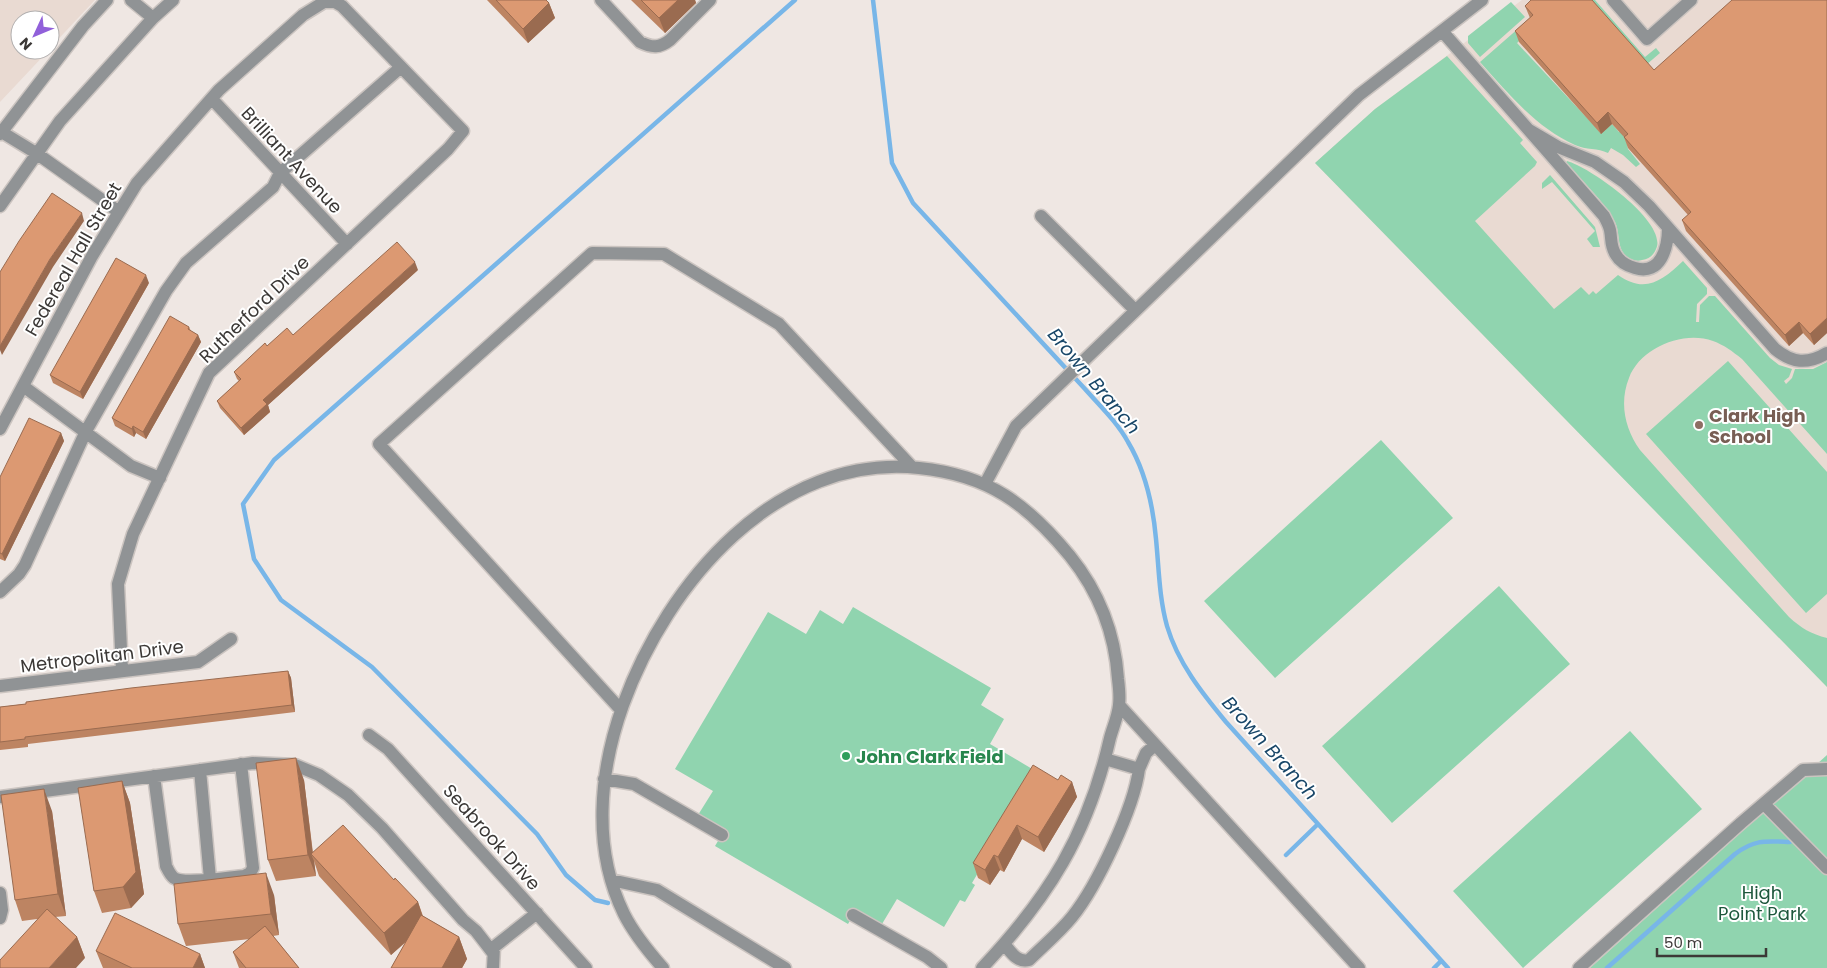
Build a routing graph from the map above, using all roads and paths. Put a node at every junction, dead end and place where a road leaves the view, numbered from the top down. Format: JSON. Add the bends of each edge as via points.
{"nodes":[{"id":1,"x":107,"y":0,"type":"edge"},
{"id":2,"x":131,"y":0,"type":"edge"},
{"id":3,"x":173,"y":0,"type":"edge"},
{"id":4,"x":601,"y":0,"type":"edge"},
{"id":5,"x":710,"y":0,"type":"edge"},
{"id":6,"x":1482,"y":0,"type":"edge"},
{"id":7,"x":1613,"y":0,"type":"edge"},
{"id":8,"x":1691,"y":0,"type":"edge"},
{"id":9,"x":329,"y":1,"type":"edge"},
{"id":10,"x":153,"y":18,"type":"junction"},
{"id":11,"x":1442,"y":31,"type":"junction"},
{"id":12,"x":402,"y":67,"type":"junction"},
{"id":13,"x":212,"y":99,"type":"junction"},
{"id":14,"x":1529,"y":130,"type":"junction"},
{"id":15,"x":0,"y":132,"type":"edge"},
{"id":16,"x":36,"y":153,"type":"junction"},
{"id":17,"x":280,"y":173,"type":"junction"},
{"id":18,"x":0,"y":206,"type":"edge"},
{"id":19,"x":119,"y":212,"type":"junction"},
{"id":20,"x":1041,"y":216,"type":"dead end"},
{"id":21,"x":1668,"y":228,"type":"junction"},
{"id":22,"x":347,"y":244,"type":"junction"},
{"id":23,"x":1136,"y":310,"type":"junction"},
{"id":24,"x":1827,"y":354,"type":"edge"},
{"id":25,"x":23,"y":386,"type":"junction"},
{"id":26,"x":0,"y":429,"type":"edge"},
{"id":27,"x":86,"y":431,"type":"junction"},
{"id":28,"x":912,"y":467,"type":"junction"},
{"id":29,"x":160,"y":478,"type":"junction"},
{"id":30,"x":985,"y":484,"type":"junction"},
{"id":31,"x":0,"y":592,"type":"edge"},
{"id":32,"x":231,"y":639,"type":"dead end"},
{"id":33,"x":122,"y":671,"type":"junction"},
{"id":34,"x":0,"y":686,"type":"edge"},
{"id":35,"x":1119,"y":706,"type":"junction"},
{"id":36,"x":621,"y":710,"type":"junction"},
{"id":37,"x":369,"y":735,"type":"dead end"},
{"id":38,"x":1155,"y":745,"type":"junction"},
{"id":39,"x":1106,"y":759,"type":"junction"},
{"id":40,"x":241,"y":764,"type":"junction"},
{"id":41,"x":1139,"y":769,"type":"junction"},
{"id":42,"x":1827,"y":769,"type":"edge"},
{"id":43,"x":200,"y":770,"type":"junction"},
{"id":44,"x":154,"y":776,"type":"junction"},
{"id":45,"x":604,"y":779,"type":"junction"},
{"id":46,"x":0,"y":797,"type":"edge"},
{"id":47,"x":1764,"y":804,"type":"junction"},
{"id":48,"x":722,"y":835,"type":"dead end"},
{"id":49,"x":1827,"y":868,"type":"edge"},
{"id":50,"x":210,"y":879,"type":"junction"},
{"id":51,"x":611,"y":880,"type":"junction"},
{"id":52,"x":0,"y":893,"type":"edge"},
{"id":53,"x":537,"y":913,"type":"junction"},
{"id":54,"x":853,"y":915,"type":"dead end"},
{"id":55,"x":0,"y":918,"type":"edge"},
{"id":56,"x":1004,"y":944,"type":"junction"},
{"id":57,"x":493,"y":953,"type":"junction"},
{"id":58,"x":493,"y":968,"type":"edge"},
{"id":59,"x":586,"y":968,"type":"edge"},
{"id":60,"x":663,"y":968,"type":"edge"},
{"id":61,"x":785,"y":968,"type":"edge"},
{"id":62,"x":941,"y":968,"type":"edge"},
{"id":63,"x":982,"y":968,"type":"edge"},
{"id":64,"x":1359,"y":968,"type":"edge"},
{"id":65,"x":1579,"y":968,"type":"edge"}],
"edges":[{"from":1,"to":15,"type":"street"},
{"from":2,"to":10,"type":"street"},
{"from":3,"to":10,"type":"street"},
{"from":4,"to":5,"type":"street","via":[[640,42],[657,47],[670,40]]},
{"from":6,"to":11,"type":"street"},
{"from":7,"to":8,"type":"street","via":[[1647,39]]},
{"from":9,"to":12,"type":"street","via":[[342,6]]},
{"from":9,"to":13,"type":"street","name":"Federeal Hall Street","via":[[303,15]]},
{"from":10,"to":16,"type":"street","via":[[103,71]]},
{"from":11,"to":14,"type":"street"},
{"from":11,"to":23,"type":"street","via":[[1358,95]]},
{"from":12,"to":17,"type":"street"},
{"from":12,"to":22,"type":"street","name":"Rutherford Drive","via":[[463,131],[448,150]]},
{"from":13,"to":17,"type":"street","name":"Brilliant Avenue"},
{"from":13,"to":19,"type":"street","name":"Federeal Hall Street","via":[[137,183]]},
{"from":14,"to":21,"type":"street","via":[[1558,147],[1595,162],[1624,182]]},
{"from":14,"to":21,"type":"street","via":[[1604,216],[1610,228],[1610,245],[1628,266],[1640,269],[1655,266],[1664,255]]},
{"from":15,"to":16,"type":"street"},
{"from":16,"to":18,"type":"street"},
{"from":16,"to":19,"type":"street"},
{"from":17,"to":22,"type":"street","name":"Brilliant Avenue"},
{"from":17,"to":27,"type":"street","via":[[273,187],[186,263],[166,291]]},
{"from":19,"to":25,"type":"street","name":"Federeal Hall Street"},
{"from":20,"to":23,"type":"street"},
{"from":21,"to":24,"type":"street","via":[[1774,349],[1785,357],[1802,361]]},
{"from":22,"to":29,"type":"street","name":"Rutherford Drive","via":[[209,373]]},
{"from":23,"to":30,"type":"street","via":[[1016,426]]},
{"from":25,"to":26,"type":"street","name":"Federeal Hall Street"},
{"from":25,"to":27,"type":"street"},
{"from":27,"to":29,"type":"street","via":[[131,466]]},
{"from":27,"to":31,"type":"street","via":[[25,565]]},
{"from":28,"to":30,"type":"street","via":[[959,475]]},
{"from":28,"to":36,"type":"street","via":[[860,470],[814,483],[776,503],[739,530],[708,563],[669,614]]},
{"from":28,"to":36,"type":"street","via":[[779,324],[664,254],[592,253],[379,444]]},
{"from":29,"to":33,"type":"street","name":"Rutherford Drive","via":[[133,534],[118,584]]},
{"from":30,"to":35,"type":"street","via":[[1003,493],[1041,525],[1059,542],[1089,582],[1108,622],[1114,644]]},
{"from":32,"to":33,"type":"street","name":"Metropolitan Drive","via":[[198,662]]},
{"from":33,"to":34,"type":"street","name":"Metropolitan Drive"},
{"from":35,"to":38,"type":"street"},
{"from":35,"to":39,"type":"street"},
{"from":36,"to":45,"type":"street"},
{"from":37,"to":53,"type":"street","name":"Seabrook Drive","via":[[388,749]]},
{"from":38,"to":41,"type":"street"},
{"from":38,"to":64,"type":"street"},
{"from":39,"to":41,"type":"street"},
{"from":39,"to":56,"type":"street","via":[[1090,806],[1064,862],[1041,898]]},
{"from":40,"to":43,"type":"street"},
{"from":40,"to":50,"type":"street","via":[[253,868],[244,876]]},
{"from":40,"to":57,"type":"street","via":[[296,765],[319,775],[348,795],[382,828]]},
{"from":41,"to":56,"type":"street","via":[[1137,784],[1103,867],[1072,916],[1029,960],[1019,960]]},
{"from":42,"to":47,"type":"street","via":[[1803,770]]},
{"from":43,"to":44,"type":"street"},
{"from":43,"to":50,"type":"street"},
{"from":44,"to":46,"type":"street"},
{"from":44,"to":50,"type":"street","via":[[169,873],[182,881]]},
{"from":45,"to":48,"type":"street","via":[[634,784]]},
{"from":45,"to":51,"type":"street","via":[[603,826]]},
{"from":47,"to":49,"type":"street"},
{"from":47,"to":65,"type":"street"},
{"from":51,"to":60,"type":"street","via":[[623,912]]},
{"from":51,"to":61,"type":"street","via":[[658,890]]},
{"from":52,"to":55,"type":"street"},
{"from":53,"to":57,"type":"street","via":[[494,947]]},
{"from":53,"to":59,"type":"street","name":"Seabrook Drive"},
{"from":54,"to":62,"type":"street"},
{"from":56,"to":63,"type":"street"},
{"from":57,"to":58,"type":"street"}]}
